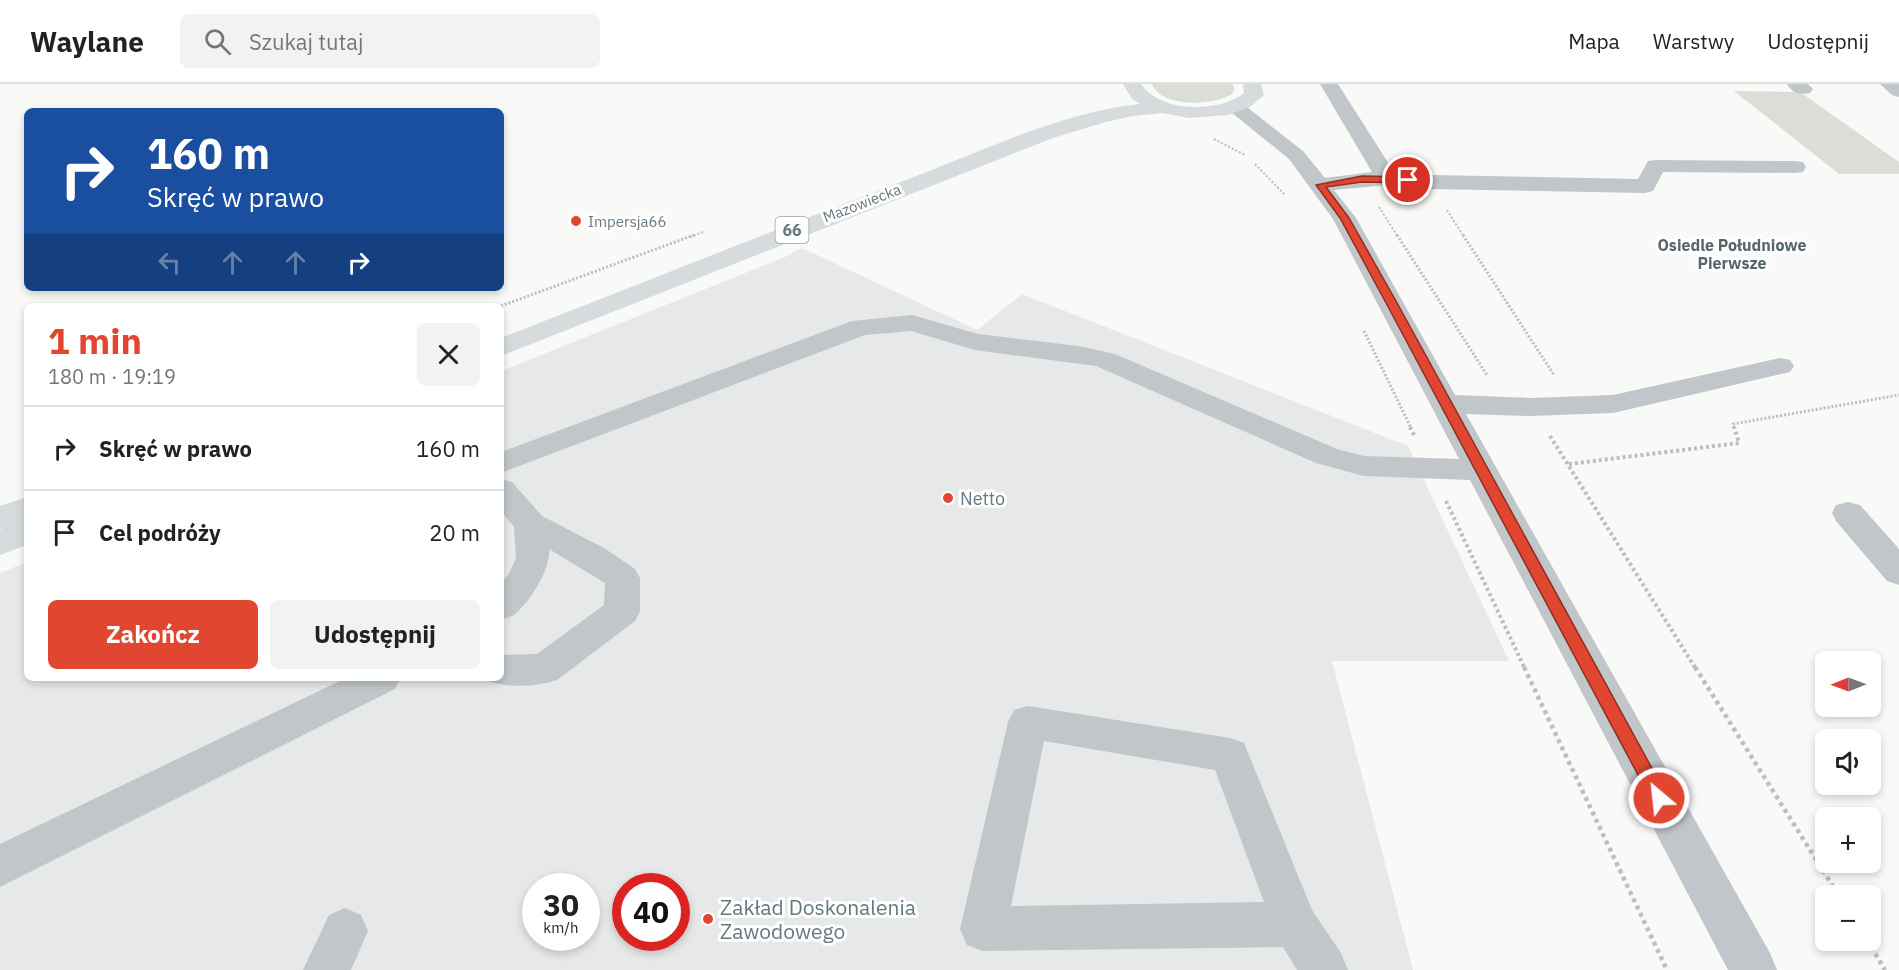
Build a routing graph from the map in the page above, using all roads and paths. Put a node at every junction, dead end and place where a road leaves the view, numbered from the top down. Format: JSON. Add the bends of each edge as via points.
{"nodes":[{"id":1,"x":1252,"y":84,"type":"edge"},
{"id":2,"x":1329,"y":84,"type":"edge"},
{"id":3,"x":1888,"y":84,"type":"edge"},
{"id":4,"x":1133,"y":88,"type":"edge"},
{"id":5,"x":1899,"y":91,"type":"edge"},
{"id":6,"x":1163,"y":107,"type":"junction"},
{"id":7,"x":1236,"y":108,"type":"junction"},
{"id":8,"x":1205,"y":112,"type":"junction"},
{"id":9,"x":1210,"y":137,"type":"dead end"},
{"id":10,"x":1795,"y":167,"type":"dead end"},
{"id":11,"x":1387,"y":178,"type":"junction"},
{"id":12,"x":1362,"y":179,"type":"junction"},
{"id":13,"x":1429,"y":182,"type":"junction"},
{"id":14,"x":1320,"y":185,"type":"junction"},
{"id":15,"x":1287,"y":198,"type":"dead end"},
{"id":16,"x":504,"y":327,"type":"edge"},
{"id":17,"x":1363,"y":330,"type":"dead end"},
{"id":18,"x":504,"y":347,"type":"edge"},
{"id":19,"x":1780,"y":366,"type":"dead end"},
{"id":20,"x":1899,"y":395,"type":"edge"},
{"id":21,"x":1448,"y":404,"type":"junction"},
{"id":22,"x":1574,"y":406,"type":"junction"},
{"id":23,"x":1530,"y":407,"type":"junction"},
{"id":24,"x":504,"y":462,"type":"edge"},
{"id":25,"x":1569,"y":464,"type":"junction"},
{"id":26,"x":1431,"y":469,"type":"junction"},
{"id":27,"x":1482,"y":470,"type":"junction"},
{"id":28,"x":504,"y":494,"type":"edge"},
{"id":29,"x":24,"y":509,"type":"edge"},
{"id":30,"x":1848,"y":513,"type":"dead end"},
{"id":31,"x":0,"y":518,"type":"edge"},
{"id":32,"x":530,"y":524,"type":"junction"},
{"id":33,"x":24,"y":533,"type":"edge"},
{"id":34,"x":0,"y":543,"type":"edge"},
{"id":35,"x":1899,"y":572,"type":"edge"},
{"id":36,"x":504,"y":603,"type":"edge"},
{"id":37,"x":504,"y":670,"type":"edge"},
{"id":38,"x":376,"y":681,"type":"edge"},
{"id":39,"x":0,"y":867,"type":"edge"},
{"id":40,"x":1832,"y":885,"type":"edge"},
{"id":41,"x":1295,"y":924,"type":"junction"},
{"id":42,"x":1874,"y":951,"type":"edge"},
{"id":43,"x":1324,"y":970,"type":"edge"},
{"id":44,"x":1667,"y":970,"type":"edge"},
{"id":45,"x":1753,"y":970,"type":"edge"},
{"id":46,"x":1886,"y":970,"type":"edge"}],
"edges":[{"from":1,"to":7,"type":"main road","via":[[1254,95]]},
{"from":2,"to":11,"type":"street"},
{"from":3,"to":5,"type":"street"},
{"from":4,"to":6,"type":"main road","via":[[1141,97]]},
{"from":4,"to":16,"type":"main road","name":"Mazowiecka","number":"66","via":[[1104,105],[992,142]]},
{"from":6,"to":8,"type":"main road"},
{"from":6,"to":18,"type":"main road","name":"Mazowiecka","number":"66","via":[[1119,113],[1043,135],[785,233]]},
{"from":7,"to":8,"type":"main road"},
{"from":7,"to":14,"type":"street","via":[[1296,155]]},
{"from":8,"to":14,"type":"street","via":[[1254,136]]},
{"from":9,"to":15,"type":"path","via":[[1250,158]]},
{"from":10,"to":13,"type":"street","via":[[1656,166],[1645,186]]},
{"from":11,"to":12,"type":"street"},
{"from":11,"to":13,"type":"street"},
{"from":12,"to":14,"type":"street"},
{"from":12,"to":23,"type":"path","via":[[1496,390]]},
{"from":13,"to":22,"type":"path"},
{"from":14,"to":21,"type":"street","via":[[1344,218]]},
{"from":17,"to":26,"type":"path"},
{"from":19,"to":22,"type":"street","via":[[1613,404]]},
{"from":20,"to":25,"type":"path","via":[[1733,423],[1738,443]]},
{"from":21,"to":23,"type":"street"},
{"from":21,"to":27,"type":"street"},
{"from":22,"to":23,"type":"street"},
{"from":23,"to":25,"type":"path"},
{"from":24,"to":26,"type":"street","via":[[861,327],[912,322],[975,342],[1105,360],[1327,456],[1364,466]]},
{"from":25,"to":40,"type":"path"},
{"from":26,"to":27,"type":"street"},
{"from":26,"to":44,"type":"path"},
{"from":27,"to":45,"type":"street"},
{"from":28,"to":32,"type":"street"},
{"from":29,"to":31,"type":"main road"},
{"from":30,"to":35,"type":"street"},
{"from":32,"to":36,"type":"street","via":[[533,558],[523,581]]},
{"from":32,"to":37,"type":"street","via":[[623,578],[621,611],[544,669]]},
{"from":33,"to":34,"type":"main road"},
{"from":38,"to":39,"type":"street"},
{"from":41,"to":41,"type":"street","via":[[1230,755],[1028,722],[983,929]]},
{"from":41,"to":43,"type":"street"},
{"from":42,"to":46,"type":"path"}]}
